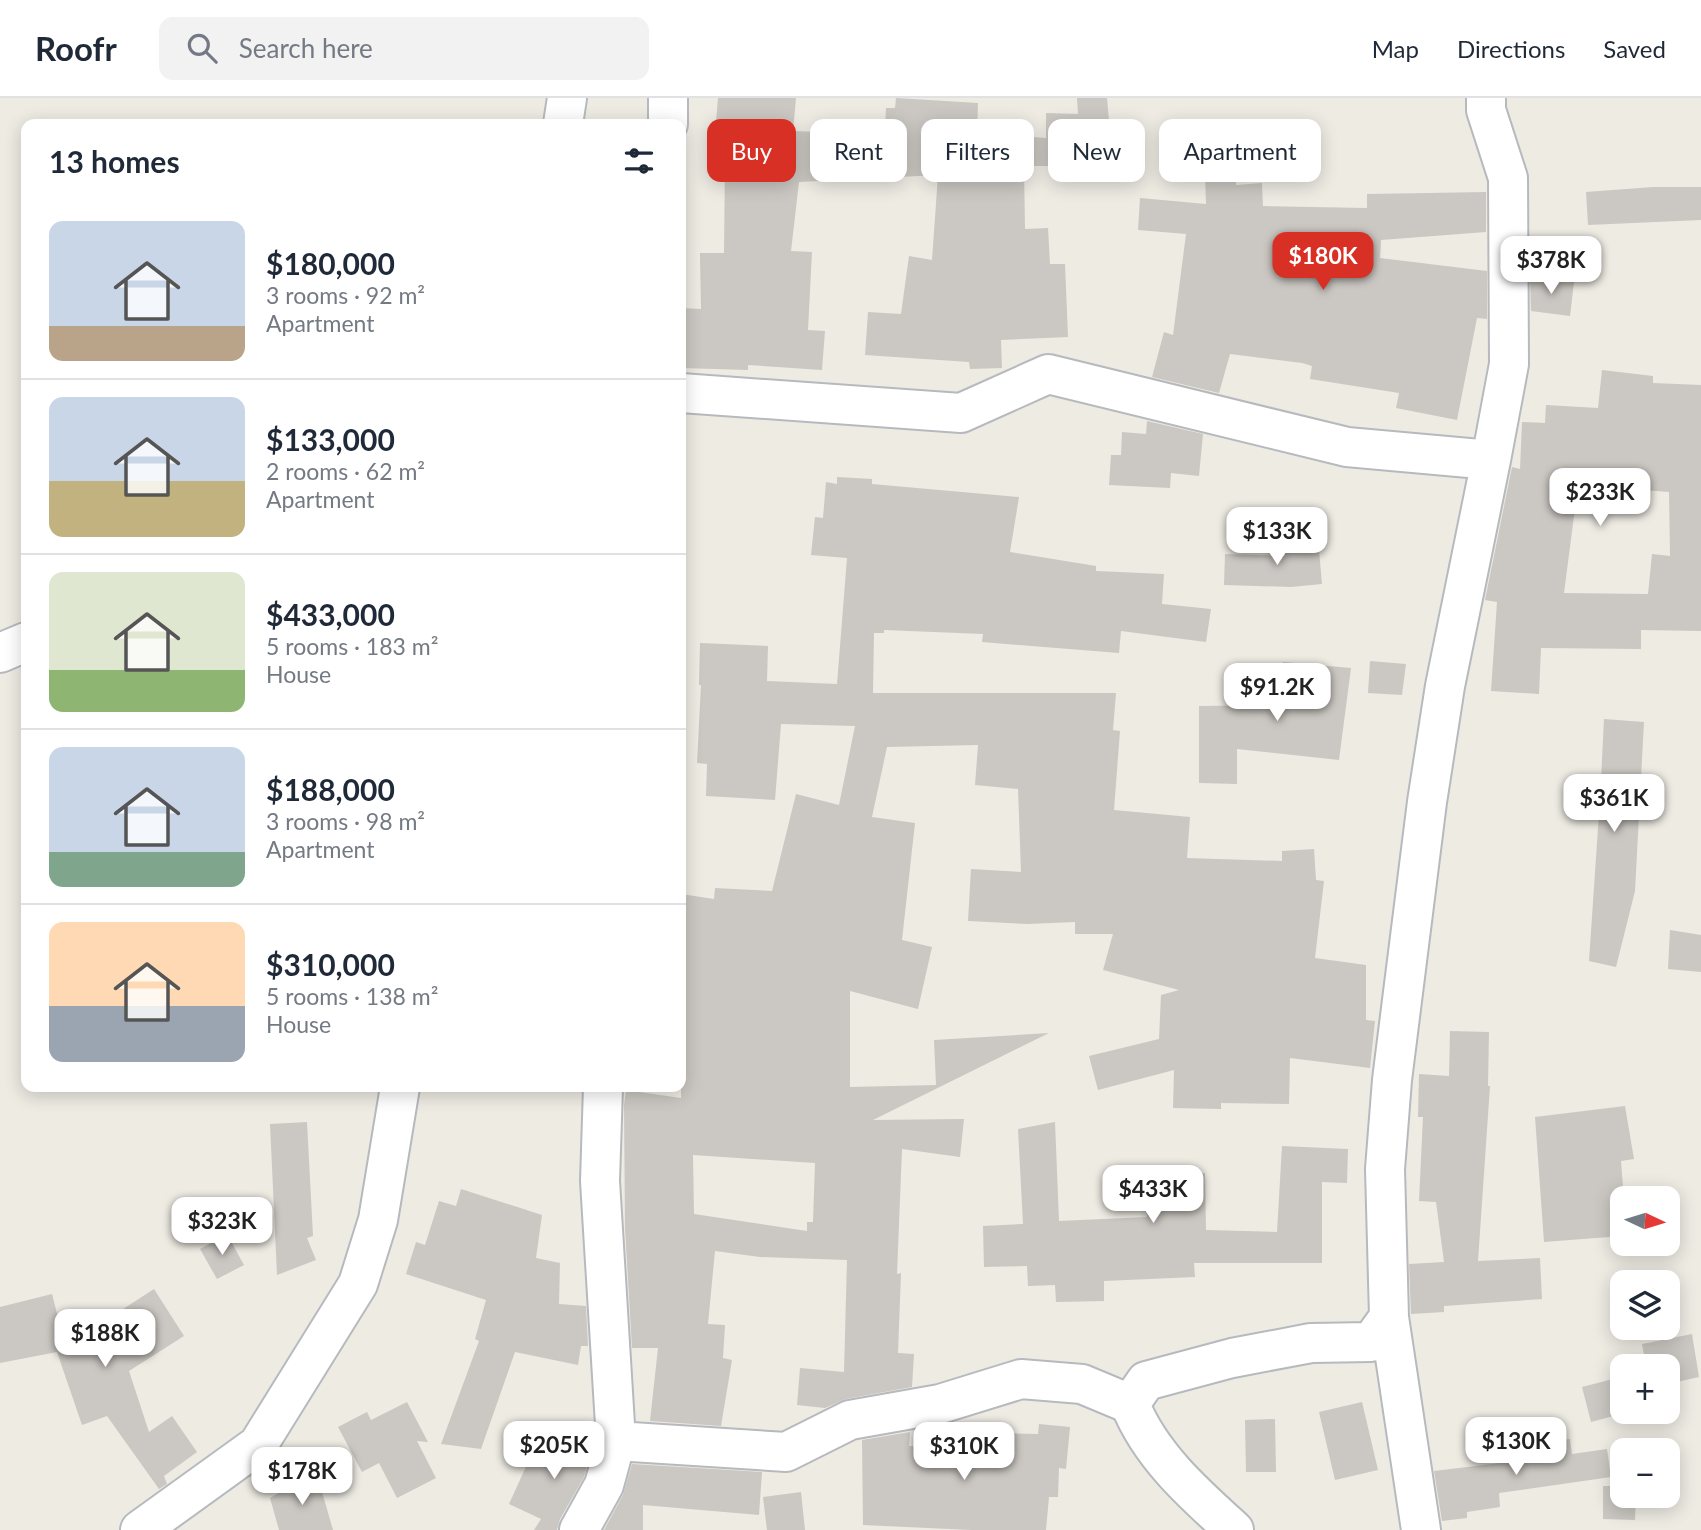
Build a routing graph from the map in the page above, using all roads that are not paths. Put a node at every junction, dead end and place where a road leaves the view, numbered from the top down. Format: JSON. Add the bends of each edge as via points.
{"nodes":[{"id":1,"x":567,"y":98,"type":"edge"},
{"id":2,"x":668,"y":98,"type":"edge"},
{"id":3,"x":1486,"y":98,"type":"edge"},
{"id":4,"x":564,"y":119,"type":"edge"},
{"id":5,"x":668,"y":119,"type":"edge"},
{"id":6,"x":686,"y":393,"type":"edge"},
{"id":7,"x":1491,"y":460,"type":"junction"},
{"id":8,"x":21,"y":644,"type":"edge"},
{"id":9,"x":0,"y":653,"type":"edge"},
{"id":10,"x":399,"y":1092,"type":"edge"},
{"id":11,"x":603,"y":1092,"type":"edge"},
{"id":12,"x":1389,"y":1317,"type":"junction"},
{"id":13,"x":1130,"y":1404,"type":"junction"},
{"id":14,"x":616,"y":1441,"type":"junction"},
{"id":15,"x":140,"y":1530,"type":"edge"},
{"id":16,"x":579,"y":1530,"type":"edge"},
{"id":17,"x":1234,"y":1530,"type":"edge"},
{"id":18,"x":1421,"y":1530,"type":"edge"}],
"edges":[{"from":1,"to":4,"type":"street"},
{"from":2,"to":5,"type":"street"},
{"from":3,"to":7,"type":"street","via":[[1508,178],[1509,364]]},
{"from":6,"to":7,"type":"street","via":[[961,413],[1048,374],[1347,447]]},
{"from":7,"to":12,"type":"street","via":[[1445,686],[1397,1039],[1385,1169]]},
{"from":8,"to":9,"type":"street"},
{"from":10,"to":15,"type":"street","via":[[378,1220],[358,1284],[258,1446]]},
{"from":11,"to":14,"type":"street","via":[[600,1181]]},
{"from":12,"to":13,"type":"street","via":[[1371,1342],[1311,1343],[1232,1358],[1146,1381]]},
{"from":12,"to":18,"type":"street"},
{"from":13,"to":14,"type":"street","via":[[1082,1384],[1021,1379],[940,1404],[850,1420],[786,1452]]},
{"from":13,"to":17,"type":"street","via":[[1139,1428],[1191,1492]]},
{"from":14,"to":16,"type":"street","via":[[604,1485]]}]}
